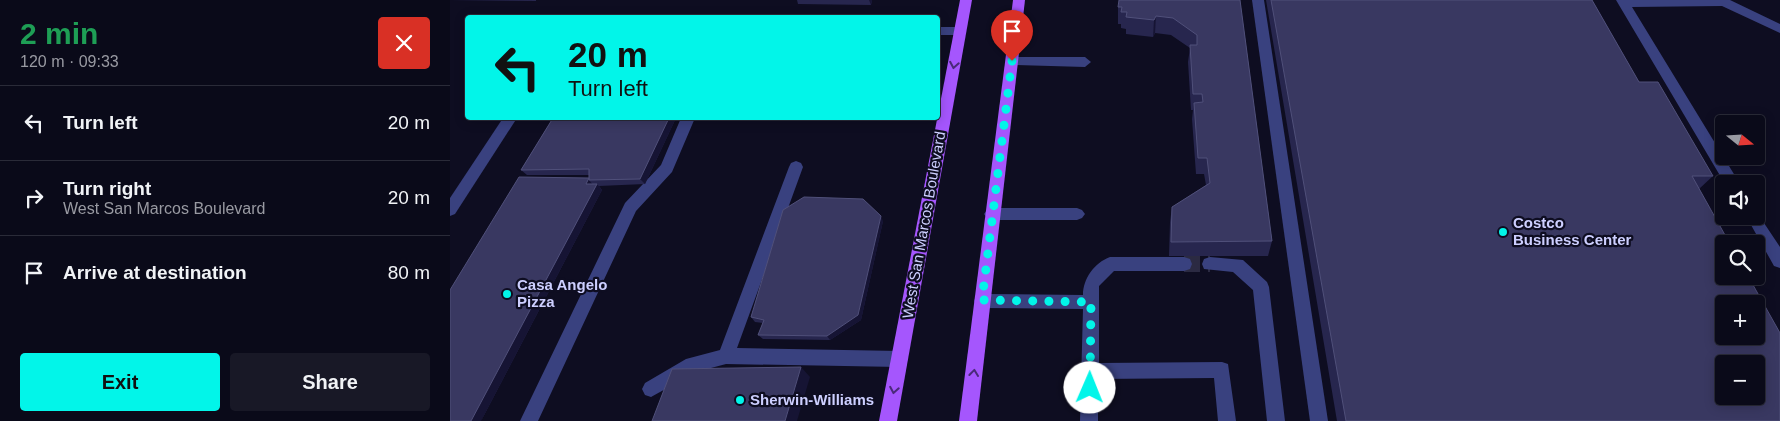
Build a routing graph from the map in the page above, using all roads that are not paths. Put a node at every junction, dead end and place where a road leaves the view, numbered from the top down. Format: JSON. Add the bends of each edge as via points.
{"nodes":[{"id":1,"x":966,"y":0,"type":"edge"},
{"id":2,"x":1018,"y":0,"type":"edge"},
{"id":3,"x":1258,"y":0,"type":"edge"},
{"id":4,"x":1623,"y":1,"type":"edge"},
{"id":5,"x":1722,"y":1,"type":"edge"},
{"id":6,"x":1780,"y":30,"type":"edge"},
{"id":7,"x":940,"y":31,"type":"edge"},
{"id":8,"x":960,"y":31,"type":"junction"},
{"id":9,"x":1012,"y":61,"type":"junction"},
{"id":10,"x":1085,"y":62,"type":"dead end"},
{"id":11,"x":942,"y":109,"type":"edge"},
{"id":12,"x":509,"y":120,"type":"edge"},
{"id":13,"x":687,"y":120,"type":"edge"},
{"id":14,"x":796,"y":167,"type":"dead end"},
{"id":15,"x":1728,"y":175,"type":"edge"},
{"id":16,"x":450,"y":210,"type":"edge"},
{"id":17,"x":992,"y":214,"type":"junction"},
{"id":18,"x":1076,"y":214,"type":"dead end"},
{"id":19,"x":1758,"y":225,"type":"edge"},
{"id":20,"x":1780,"y":261,"type":"edge"},
{"id":21,"x":1184,"y":264,"type":"tunnel mouth"},
{"id":22,"x":1210,"y":264,"type":"tunnel mouth"},
{"id":23,"x":982,"y":300,"type":"junction"},
{"id":24,"x":1091,"y":302,"type":"junction"},
{"id":25,"x":726,"y":356,"type":"junction"},
{"id":26,"x":899,"y":359,"type":"junction"},
{"id":27,"x":1090,"y":371,"type":"junction"},
{"id":28,"x":651,"y":389,"type":"dead end"},
{"id":29,"x":529,"y":421,"type":"edge"},
{"id":30,"x":888,"y":421,"type":"edge"},
{"id":31,"x":968,"y":421,"type":"edge"},
{"id":32,"x":1089,"y":421,"type":"edge"},
{"id":33,"x":1227,"y":421,"type":"edge"},
{"id":34,"x":1276,"y":421,"type":"edge"},
{"id":35,"x":1319,"y":421,"type":"edge"}],
"edges":[{"from":1,"to":8,"type":"main road","name":"West San Marcos Boulevard"},
{"from":2,"to":9,"type":"main road"},
{"from":3,"to":35,"type":"street"},
{"from":4,"to":5,"type":"street"},
{"from":4,"to":15,"type":"street"},
{"from":5,"to":6,"type":"street"},
{"from":7,"to":8,"type":"street"},
{"from":8,"to":11,"type":"main road","name":"West San Marcos Boulevard","one_way":true},
{"from":9,"to":10,"type":"street"},
{"from":9,"to":17,"type":"main road"},
{"from":11,"to":26,"type":"main road","name":"West San Marcos Boulevard"},
{"from":12,"to":16,"type":"street"},
{"from":13,"to":29,"type":"street","via":[[667,168],[630,207]]},
{"from":14,"to":25,"type":"street"},
{"from":17,"to":18,"type":"street"},
{"from":17,"to":23,"type":"main road"},
{"from":19,"to":20,"type":"street"},
{"from":21,"to":24,"type":"street","via":[[1110,264],[1091,284]]},
{"from":22,"to":34,"type":"street","via":[[1237,265],[1261,287]]},
{"from":23,"to":24,"type":"street"},
{"from":31,"to":23,"type":"main road","one_way":true},
{"from":24,"to":27,"type":"street"},
{"from":25,"to":26,"type":"street"},
{"from":25,"to":28,"type":"street","via":[[692,365]]},
{"from":26,"to":30,"type":"main road","name":"West San Marcos Boulevard","one_way":true},
{"from":27,"to":32,"type":"street"},
{"from":27,"to":33,"type":"street","via":[[1222,370]]}]}
